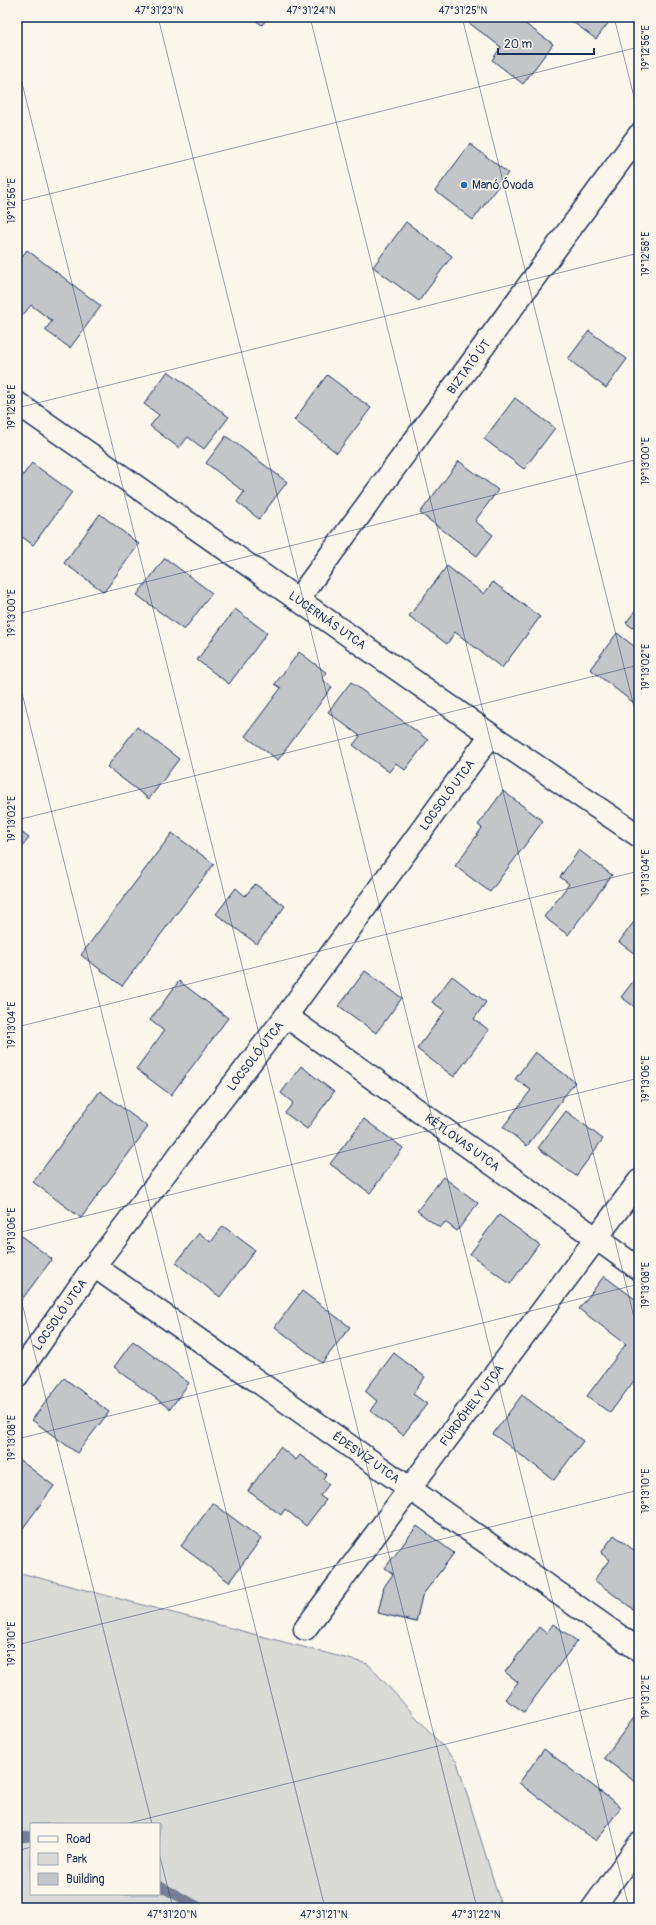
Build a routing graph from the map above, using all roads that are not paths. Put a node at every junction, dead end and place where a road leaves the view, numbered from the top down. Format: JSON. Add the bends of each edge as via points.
{"nodes":[{"id":1,"x":639,"y":135,"type":"edge"},
{"id":2,"x":18,"y":406,"type":"edge"},
{"id":3,"x":298,"y":599,"type":"junction"},
{"id":4,"x":491,"y":735,"type":"junction"},
{"id":5,"x":639,"y":836,"type":"edge"},
{"id":6,"x":286,"y":1016,"type":"junction"},
{"id":7,"x":639,"y":1181,"type":"edge"},
{"id":8,"x":596,"y":1238,"type":"junction"},
{"id":9,"x":94,"y":1266,"type":"junction"},
{"id":10,"x":639,"y":1269,"type":"edge"},
{"id":11,"x":17,"y":1376,"type":"edge"},
{"id":12,"x":410,"y":1488,"type":"junction"},
{"id":13,"x":305,"y":1629,"type":"dead end"},
{"id":14,"x":639,"y":1650,"type":"edge"},
{"id":15,"x":639,"y":1844,"type":"edge"},
{"id":16,"x":593,"y":1908,"type":"edge"}],
"edges":[{"from":1,"to":3,"type":"street","name":"BIZTATÓ ÚT"},
{"from":2,"to":3,"type":"street","name":"LUCERNÁS UTCA"},
{"from":3,"to":4,"type":"street","name":"LUCERNÁS UTCA"},
{"from":4,"to":5,"type":"street","name":"LUCERNÁS UTCA"},
{"from":4,"to":6,"type":"street","name":"LOCSOLÓ UTCA"},
{"from":6,"to":8,"type":"street","name":"KÉTLOVAS UTCA"},
{"from":6,"to":9,"type":"street","name":"LOCSOLÓ UTCA"},
{"from":7,"to":8,"type":"street","name":"FÜRDŐHELY UTCA"},
{"from":8,"to":10,"type":"street","name":"KÉTLOVAS UTCA"},
{"from":8,"to":12,"type":"street","name":"FÜRDŐHELY UTCA"},
{"from":9,"to":11,"type":"street","name":"LOCSOLÓ UTCA"},
{"from":9,"to":12,"type":"street","name":"ÉDESVÍZ UTCA"},
{"from":12,"to":13,"type":"street","name":"FÜRDŐHELY UTCA"},
{"from":12,"to":14,"type":"street","name":"ÉDESVÍZ UTCA"},
{"from":15,"to":16,"type":"street"}]}
